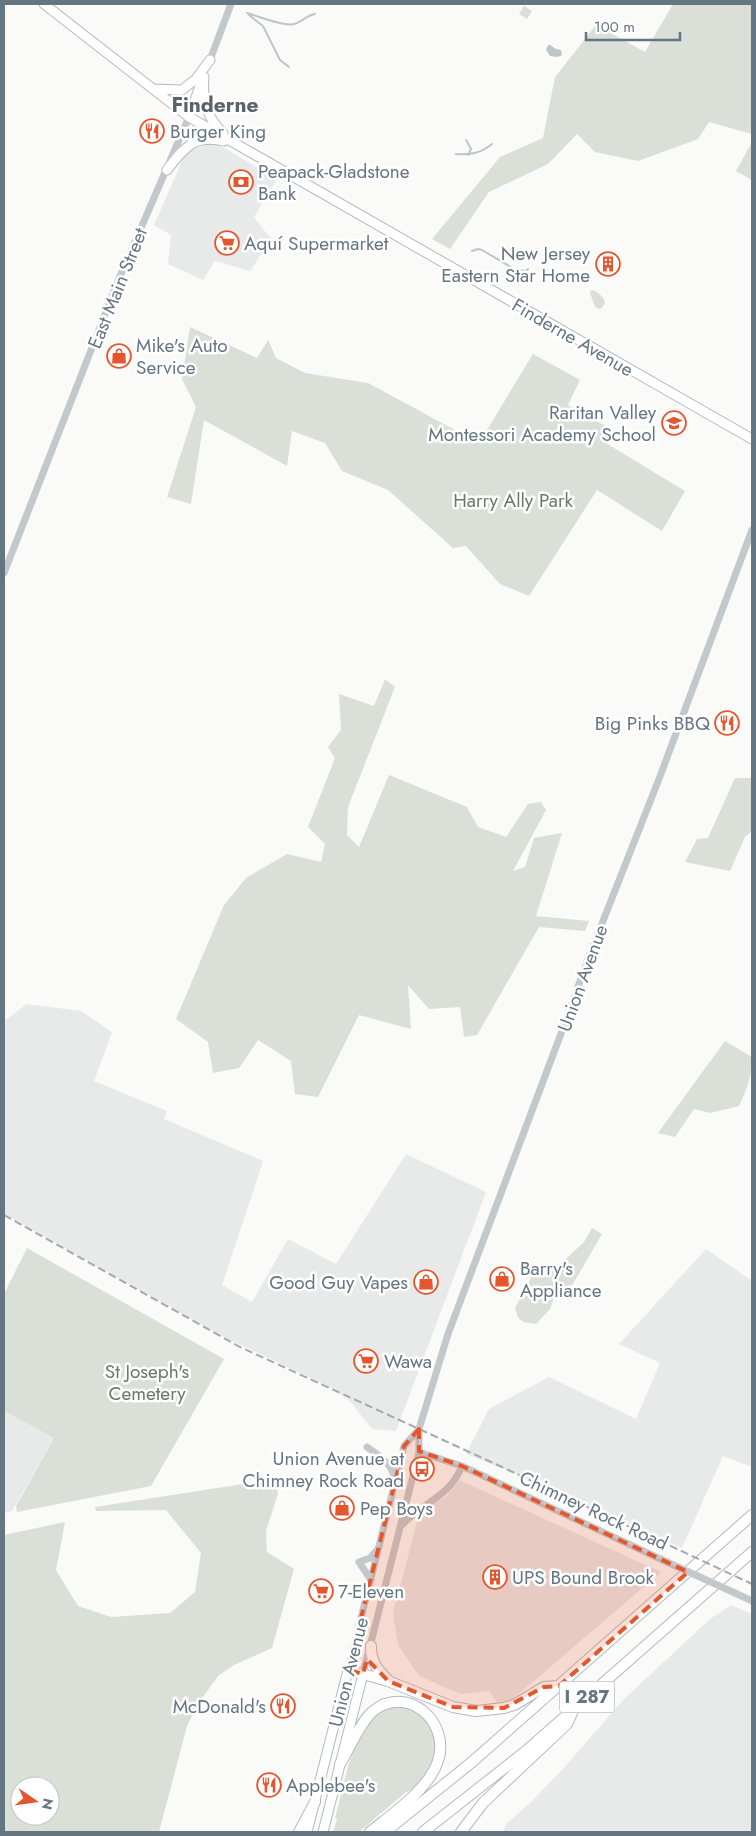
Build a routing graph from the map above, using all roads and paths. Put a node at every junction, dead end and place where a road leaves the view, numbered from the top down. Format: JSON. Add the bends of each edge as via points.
{"nodes":[{"id":1,"x":44,"y":4,"type":"edge"},
{"id":2,"x":231,"y":4,"type":"edge"},
{"id":3,"x":210,"y":60,"type":"junction"},
{"id":4,"x":204,"y":77,"type":"junction"},
{"id":5,"x":154,"y":89,"type":"junction"},
{"id":6,"x":189,"y":117,"type":"junction"},
{"id":7,"x":234,"y":143,"type":"junction"},
{"id":8,"x":167,"y":170,"type":"junction"},
{"id":9,"x":752,"y":439,"type":"edge"},
{"id":10,"x":752,"y":530,"type":"edge"},
{"id":11,"x":4,"y":573,"type":"edge"},
{"id":12,"x":419,"y":1429,"type":"junction"},
{"id":13,"x":367,"y":1446,"type":"dead end"},
{"id":14,"x":420,"y":1452,"type":"junction"},
{"id":15,"x":462,"y":1466,"type":"junction"},
{"id":16,"x":395,"y":1482,"type":"junction"},
{"id":17,"x":752,"y":1515,"type":"edge"},
{"id":18,"x":400,"y":1527,"type":"junction"},
{"id":19,"x":380,"y":1547,"type":"junction"},
{"id":20,"x":752,"y":1552,"type":"edge"},
{"id":21,"x":371,"y":1580,"type":"junction"},
{"id":22,"x":752,"y":1601,"type":"edge"},
{"id":23,"x":370,"y":1646,"type":"junction"},
{"id":24,"x":348,"y":1670,"type":"junction"},
{"id":25,"x":363,"y":1674,"type":"junction"},
{"id":26,"x":388,"y":1681,"type":"junction"},
{"id":27,"x":558,"y":1686,"type":"junction"},
{"id":28,"x":574,"y":1709,"type":"junction"},
{"id":29,"x":340,"y":1764,"type":"junction"},
{"id":30,"x":315,"y":1802,"type":"junction"},
{"id":31,"x":299,"y":1832,"type":"edge"},
{"id":32,"x":307,"y":1832,"type":"edge"},
{"id":33,"x":323,"y":1832,"type":"edge"},
{"id":34,"x":370,"y":1832,"type":"edge"},
{"id":35,"x":385,"y":1832,"type":"edge"},
{"id":36,"x":423,"y":1832,"type":"edge"},
{"id":37,"x":461,"y":1832,"type":"edge"}],
"edges":[{"from":1,"to":5,"type":"main road","name":"Finderne Avenue"},
{"from":2,"to":3,"type":"street","name":"East Main Street"},
{"from":3,"to":4,"type":"main road","name":"East Main Street"},
{"from":3,"to":5,"type":"main road","via":[[196,79],[182,90]]},
{"from":4,"to":6,"type":"main road","name":"East Main Street"},
{"from":4,"to":7,"type":"main road","via":[[206,109],[217,127]]},
{"from":5,"to":6,"type":"main road","name":"Finderne Avenue"},
{"from":6,"to":7,"type":"main road","name":"Finderne Avenue"},
{"from":6,"to":8,"type":"street","name":"East Main Street"},
{"from":7,"to":8,"type":"main road","via":[[214,139],[196,141],[182,151]]},
{"from":7,"to":9,"type":"main road","name":"Finderne Avenue"},
{"from":8,"to":11,"type":"street","name":"East Main Street","via":[[118,281]]},
{"from":10,"to":12,"type":"street","name":"Union Avenue","via":[[448,1334]]},
{"from":12,"to":14,"type":"street","name":"Union Avenue"},
{"from":12,"to":16,"type":"street","name":"Union Avenue","via":[[404,1446]]},
{"from":13,"to":16,"type":"street","via":[[386,1460]]},
{"from":14,"to":15,"type":"street","name":"Chimney Rock Road"},
{"from":14,"to":18,"type":"street","name":"Union Avenue"},
{"from":15,"to":18,"type":"street","via":[[447,1491],[410,1516]]},
{"from":15,"to":22,"type":"street","name":"Chimney Rock Road","bridge":true},
{"from":16,"to":19,"type":"street","name":"Union Avenue"},
{"from":17,"to":27,"type":"highway","number":"I 287"},
{"from":18,"to":23,"type":"street","name":"Union Avenue"},
{"from":19,"to":21,"type":"street","name":"Union Avenue"},
{"from":19,"to":21,"type":"street","via":[[370,1558],[359,1562]]},
{"from":20,"to":28,"type":"highway","number":"I 287"},
{"from":21,"to":24,"type":"street","name":"Union Avenue"},
{"from":23,"to":25,"type":"street","name":"Union Avenue"},
{"from":23,"to":26,"type":"highway","via":[[374,1664]]},
{"from":24,"to":25,"type":"main road"},
{"from":24,"to":30,"type":"main road","name":"Union Avenue"},
{"from":25,"to":26,"type":"highway"},
{"from":25,"to":29,"type":"main road","name":"Union Avenue"},
{"from":26,"to":27,"type":"highway","via":[[453,1707],[476,1711],[504,1708],[544,1686]]},
{"from":27,"to":35,"type":"highway","number":"I 287","via":[[472,1762]]},
{"from":28,"to":36,"type":"highway","number":"I 287"},
{"from":28,"to":37,"type":"highway","via":[[567,1724],[483,1803]]},
{"from":29,"to":33,"type":"main road","name":"Union Avenue"},
{"from":29,"to":34,"type":"highway","via":[[367,1718],[382,1707],[401,1702],[411,1704],[428,1715],[438,1729],[440,1750],[432,1772],[403,1805]]},
{"from":30,"to":31,"type":"highway"},
{"from":30,"to":32,"type":"main road","name":"Union Avenue"}]}
